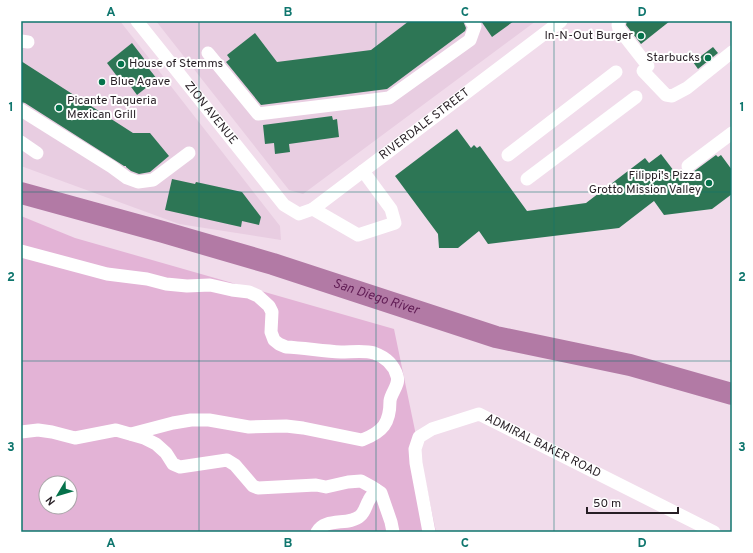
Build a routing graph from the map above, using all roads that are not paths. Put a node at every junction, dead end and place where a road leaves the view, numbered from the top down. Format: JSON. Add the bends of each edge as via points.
{"nodes":[{"id":1,"x":137,"y":21,"type":"edge"},
{"id":2,"x":471,"y":21,"type":"edge"},
{"id":3,"x":561,"y":21,"type":"edge"},
{"id":4,"x":619,"y":21,"type":"edge"},
{"id":5,"x":208,"y":52,"type":"dead end"},
{"id":6,"x":732,"y":52,"type":"edge"},
{"id":7,"x":616,"y":72,"type":"dead end"},
{"id":8,"x":636,"y":97,"type":"dead end"},
{"id":9,"x":21,"y":110,"type":"edge"},
{"id":10,"x":730,"y":139,"type":"edge"},
{"id":11,"x":21,"y":142,"type":"edge"},
{"id":12,"x":37,"y":153,"type":"dead end"},
{"id":13,"x":189,"y":153,"type":"dead end"},
{"id":14,"x":508,"y":155,"type":"dead end"},
{"id":15,"x":688,"y":166,"type":"dead end"},
{"id":16,"x":363,"y":171,"type":"junction"},
{"id":17,"x":527,"y":180,"type":"dead end"},
{"id":18,"x":284,"y":205,"type":"joint"},
{"id":19,"x":313,"y":209,"type":"junction"},
{"id":20,"x":21,"y":251,"type":"edge"},
{"id":21,"x":21,"y":432,"type":"edge"},
{"id":22,"x":131,"y":434,"type":"junction"},
{"id":23,"x":376,"y":490,"type":"junction"},
{"id":24,"x":317,"y":532,"type":"edge"},
{"id":25,"x":393,"y":532,"type":"edge"},
{"id":26,"x":430,"y":532,"type":"edge"},
{"id":27,"x":714,"y":532,"type":"edge"}],
"edges":[{"from":1,"to":18,"type":"street","name":"ZION AVENUE"},
{"from":2,"to":5,"type":"street","via":[[475,26],[470,40],[389,98],[258,114]]},
{"from":3,"to":16,"type":"street","name":"RIVERDALE STREET"},
{"from":4,"to":6,"type":"street","via":[[619,29],[666,95],[672,96],[687,88]]},
{"from":7,"to":14,"type":"street"},
{"from":8,"to":17,"type":"street"},
{"from":9,"to":13,"type":"street","via":[[127,178],[138,182],[153,180]]},
{"from":10,"to":15,"type":"street"},
{"from":11,"to":12,"type":"street"},
{"from":16,"to":19,"type":"street","name":"RIVERDALE STREET"},
{"from":16,"to":19,"type":"street","via":[[391,209],[395,223],[358,235]]},
{"from":18,"to":19,"type":"street","name":"RIVERDALE STREET","via":[[299,214]]},
{"from":20,"to":22,"type":"street","via":[[107,274],[166,284],[210,285],[249,292],[269,306],[272,312],[271,332],[279,344],[340,352],[372,352],[386,359],[398,377],[397,385],[390,396],[388,421],[382,429],[362,440],[302,428],[249,427],[209,420],[173,423]]},
{"from":21,"to":22,"type":"street","via":[[38,430],[75,438],[116,430]]},
{"from":22,"to":23,"type":"street","via":[[156,444],[173,464],[180,467],[227,460],[258,488],[316,485],[326,487],[355,481],[365,483]]},
{"from":23,"to":24,"type":"street","via":[[359,517],[328,524]]},
{"from":23,"to":25,"type":"street","via":[[381,493]]},
{"from":26,"to":27,"type":"street","name":"ADMIRAL BAKER ROAD","via":[[416,463],[415,449],[419,437],[432,429],[479,414]]}]}
